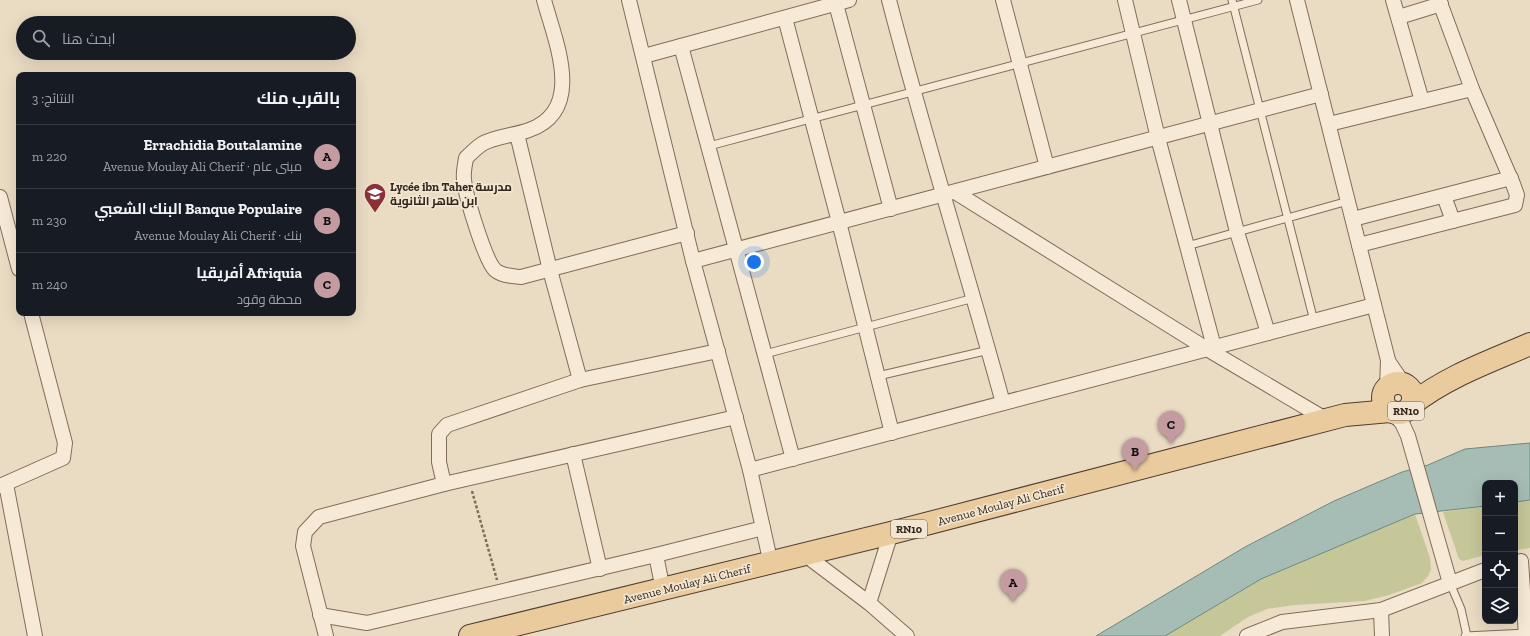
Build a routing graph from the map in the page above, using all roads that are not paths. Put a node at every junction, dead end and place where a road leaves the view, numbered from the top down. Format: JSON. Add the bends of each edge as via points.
{"nodes":[{"id":1,"x":544,"y":0,"type":"edge"},
{"id":2,"x":629,"y":0,"type":"edge"},
{"id":3,"x":889,"y":0,"type":"edge"},
{"id":4,"x":1003,"y":0,"type":"edge"},
{"id":5,"x":1125,"y":0,"type":"edge"},
{"id":6,"x":1179,"y":0,"type":"edge"},
{"id":7,"x":1258,"y":0,"type":"edge"},
{"id":8,"x":1297,"y":0,"type":"edge"},
{"id":9,"x":1393,"y":0,"type":"edge"},
{"id":10,"x":842,"y":2,"type":"edge"},
{"id":11,"x":1440,"y":2,"type":"edge"},
{"id":12,"x":1233,"y":3,"type":"edge"},
{"id":13,"x":1399,"y":17,"type":"junction"},
{"id":14,"x":785,"y":18,"type":"junction"},
{"id":15,"x":1185,"y":20,"type":"junction"},
{"id":16,"x":1133,"y":33,"type":"junction"},
{"id":17,"x":681,"y":46,"type":"junction"},
{"id":18,"x":644,"y":56,"type":"junction"},
{"id":19,"x":1020,"y":63,"type":"junction"},
{"id":20,"x":1472,"y":89,"type":"junction"},
{"id":21,"x":913,"y":92,"type":"junction"},
{"id":22,"x":1321,"y":94,"type":"junction"},
{"id":23,"x":1422,"y":101,"type":"junction"},
{"id":24,"x":863,"y":105,"type":"junction"},
{"id":25,"x":1259,"y":111,"type":"junction"},
{"id":26,"x":811,"y":119,"type":"junction"},
{"id":27,"x":1210,"y":124,"type":"junction"},
{"id":28,"x":1329,"y":124,"type":"junction"},
{"id":29,"x":517,"y":134,"type":"junction"},
{"id":30,"x":1158,"y":138,"type":"junction"},
{"id":31,"x":709,"y":146,"type":"junction"},
{"id":32,"x":1047,"y":167,"type":"junction"},
{"id":33,"x":1511,"y":178,"type":"junction"},
{"id":34,"x":950,"y":193,"type":"junction"},
{"id":35,"x":1444,"y":196,"type":"junction"},
{"id":36,"x":0,"y":197,"type":"edge"},
{"id":37,"x":1348,"y":201,"type":"junction"},
{"id":38,"x":891,"y":209,"type":"junction"},
{"id":39,"x":1288,"y":218,"type":"junction"},
{"id":40,"x":1353,"y":219,"type":"junction"},
{"id":41,"x":1453,"y":221,"type":"junction"},
{"id":42,"x":839,"y":222,"type":"junction"},
{"id":43,"x":1237,"y":232,"type":"junction"},
{"id":44,"x":687,"y":233,"type":"junction"},
{"id":45,"x":1359,"y":245,"type":"junction"},
{"id":46,"x":1187,"y":246,"type":"junction"},
{"id":47,"x":737,"y":250,"type":"junction"},
{"id":48,"x":16,"y":258,"type":"edge"},
{"id":49,"x":693,"y":261,"type":"junction"},
{"id":50,"x":550,"y":270,"type":"junction"},
{"id":51,"x":974,"y":298,"type":"junction"},
{"id":52,"x":1374,"y":305,"type":"junction"},
{"id":53,"x":32,"y":316,"type":"edge"},
{"id":54,"x":1314,"y":321,"type":"junction"},
{"id":55,"x":866,"y":327,"type":"junction"},
{"id":56,"x":1268,"y":333,"type":"junction"},
{"id":57,"x":1530,"y":344,"type":"edge"},
{"id":58,"x":1210,"y":348,"type":"junction"},
{"id":59,"x":989,"y":350,"type":"junction"},
{"id":60,"x":718,"y":351,"type":"junction"},
{"id":61,"x":765,"y":354,"type":"junction"},
{"id":62,"x":878,"y":376,"type":"junction"},
{"id":63,"x":580,"y":380,"type":"junction"},
{"id":64,"x":1398,"y":397,"type":"junction"},
{"id":65,"x":1003,"y":403,"type":"junction"},
{"id":66,"x":736,"y":417,"type":"junction"},
{"id":67,"x":1336,"y":418,"type":"junction"},
{"id":68,"x":892,"y":433,"type":"junction"},
{"id":69,"x":572,"y":454,"type":"junction"},
{"id":70,"x":793,"y":459,"type":"junction"},
{"id":71,"x":750,"y":470,"type":"junction"},
{"id":72,"x":444,"y":484,"type":"junction"},
{"id":73,"x":3,"y":485,"type":"edge"},
{"id":74,"x":763,"y":528,"type":"junction"},
{"id":75,"x":891,"y":534,"type":"junction"},
{"id":76,"x":804,"y":554,"type":"junction"},
{"id":77,"x":656,"y":556,"type":"junction"},
{"id":78,"x":1522,"y":561,"type":"edge"},
{"id":79,"x":771,"y":564,"type":"junction"},
{"id":80,"x":600,"y":569,"type":"junction"},
{"id":81,"x":1482,"y":571,"type":"edge"},
{"id":82,"x":1450,"y":583,"type":"junction"},
{"id":83,"x":663,"y":590,"type":"junction"},
{"id":84,"x":869,"y":603,"type":"junction"},
{"id":85,"x":1381,"y":610,"type":"junction"},
{"id":86,"x":320,"y":615,"type":"junction"},
{"id":87,"x":1282,"y":629,"type":"edge"},
{"id":88,"x":1527,"y":634,"type":"edge"},
{"id":89,"x":35,"y":636,"type":"edge"},
{"id":90,"x":326,"y":636,"type":"edge"},
{"id":91,"x":470,"y":636,"type":"edge"},
{"id":92,"x":908,"y":636,"type":"edge"},
{"id":93,"x":1247,"y":636,"type":"edge"},
{"id":94,"x":1382,"y":636,"type":"edge"},
{"id":95,"x":1466,"y":636,"type":"edge"}],
"edges":[{"from":1,"to":29,"type":"street","via":[[563,71],[562,96],[555,111],[538,127]]},
{"from":2,"to":18,"type":"street"},
{"from":3,"to":21,"type":"street"},
{"from":4,"to":19,"type":"street"},
{"from":5,"to":16,"type":"street"},
{"from":6,"to":15,"type":"street"},
{"from":7,"to":12,"type":"lane"},
{"from":8,"to":22,"type":"street"},
{"from":9,"to":13,"type":"street"},
{"from":10,"to":14,"type":"street"},
{"from":10,"to":24,"type":"street"},
{"from":11,"to":13,"type":"street"},
{"from":11,"to":20,"type":"street"},
{"from":12,"to":15,"type":"lane"},
{"from":12,"to":25,"type":"lane"},
{"from":13,"to":23,"type":"street"},
{"from":14,"to":17,"type":"street"},
{"from":14,"to":26,"type":"street"},
{"from":15,"to":16,"type":"lane"},
{"from":15,"to":27,"type":"street"},
{"from":16,"to":19,"type":"lane"},
{"from":16,"to":30,"type":"street"},
{"from":17,"to":18,"type":"street"},
{"from":17,"to":31,"type":"street"},
{"from":18,"to":44,"type":"street"},
{"from":19,"to":21,"type":"lane"},
{"from":19,"to":32,"type":"street"},
{"from":20,"to":23,"type":"street"},
{"from":20,"to":33,"type":"street"},
{"from":21,"to":24,"type":"lane"},
{"from":21,"to":34,"type":"street"},
{"from":22,"to":25,"type":"street"},
{"from":22,"to":28,"type":"street"},
{"from":23,"to":28,"type":"street"},
{"from":24,"to":26,"type":"lane"},
{"from":24,"to":38,"type":"street"},
{"from":25,"to":27,"type":"street"},
{"from":25,"to":39,"type":"lane"},
{"from":26,"to":31,"type":"lane"},
{"from":26,"to":42,"type":"street"},
{"from":27,"to":30,"type":"street"},
{"from":27,"to":43,"type":"street"},
{"from":28,"to":37,"type":"street"},
{"from":29,"to":50,"type":"street"},
{"from":29,"to":50,"type":"street","via":[[483,143],[466,158],[464,180],[473,218],[488,258],[495,269],[508,276],[521,277]]},
{"from":30,"to":32,"type":"street"},
{"from":30,"to":46,"type":"street"},
{"from":31,"to":47,"type":"street"},
{"from":32,"to":34,"type":"street"},
{"from":33,"to":35,"type":"street"},
{"from":33,"to":41,"type":"street","via":[[1517,195],[1514,205]]},
{"from":34,"to":38,"type":"street"},
{"from":34,"to":51,"type":"street"},
{"from":34,"to":58,"type":"street"},
{"from":35,"to":40,"type":"street"},
{"from":35,"to":41,"type":"street"},
{"from":36,"to":48,"type":"street"},
{"from":37,"to":39,"type":"lane"},
{"from":37,"to":40,"type":"street"},
{"from":38,"to":42,"type":"street"},
{"from":39,"to":43,"type":"lane"},
{"from":39,"to":54,"type":"lane"},
{"from":40,"to":45,"type":"street"},
{"from":41,"to":45,"type":"street"},
{"from":42,"to":47,"type":"street"},
{"from":42,"to":55,"type":"street"},
{"from":43,"to":46,"type":"lane"},
{"from":43,"to":56,"type":"street"},
{"from":44,"to":49,"type":"street"},
{"from":44,"to":50,"type":"street"},
{"from":45,"to":52,"type":"street"},
{"from":46,"to":58,"type":"street"},
{"from":47,"to":49,"type":"street"},
{"from":47,"to":61,"type":"street"},
{"from":49,"to":60,"type":"street"},
{"from":50,"to":63,"type":"street"},
{"from":51,"to":55,"type":"lane"},
{"from":51,"to":59,"type":"street"},
{"from":52,"to":54,"type":"street"},
{"from":52,"to":64,"type":"street"},
{"from":53,"to":73,"type":"street","via":[[65,443],[64,458]]},
{"from":54,"to":56,"type":"street"},
{"from":55,"to":61,"type":"lane"},
{"from":55,"to":62,"type":"street"},
{"from":56,"to":58,"type":"street"},
{"from":57,"to":64,"type":"main road","number":"RN10","via":[[1454,376],[1430,390]]},
{"from":58,"to":65,"type":"street"},
{"from":58,"to":67,"type":"street"},
{"from":59,"to":62,"type":"lane"},
{"from":59,"to":65,"type":"street"},
{"from":60,"to":63,"type":"street"},
{"from":60,"to":66,"type":"street"},
{"from":61,"to":70,"type":"street"},
{"from":62,"to":68,"type":"street"},
{"from":63,"to":72,"type":"street","via":[[448,425],[439,434],[439,462]]},
{"from":64,"to":67,"type":"main road","number":"RN10"},
{"from":64,"to":82,"type":"street","via":[[1402,424],[1408,436]]},
{"from":65,"to":68,"type":"street"},
{"from":66,"to":69,"type":"street"},
{"from":66,"to":71,"type":"street"},
{"from":67,"to":75,"type":"main road","name":"Avenue Moulay Ali Cherif","number":"RN10"},
{"from":68,"to":70,"type":"street"},
{"from":69,"to":72,"type":"street"},
{"from":69,"to":80,"type":"street"},
{"from":70,"to":71,"type":"street"},
{"from":71,"to":74,"type":"street"},
{"from":72,"to":86,"type":"street","via":[[319,517],[306,532],[303,546]]},
{"from":73,"to":89,"type":"street"},
{"from":74,"to":77,"type":"street"},
{"from":74,"to":79,"type":"street"},
{"from":75,"to":76,"type":"main road","name":"Avenue Moulay Ali Cherif","number":"RN10"},
{"from":75,"to":84,"type":"street"},
{"from":76,"to":79,"type":"main road","name":"Avenue Moulay Ali Cherif","number":"RN10"},
{"from":76,"to":84,"type":"street"},
{"from":77,"to":80,"type":"street"},
{"from":77,"to":83,"type":"street"},
{"from":78,"to":88,"type":"street"},
{"from":79,"to":83,"type":"main road","name":"Avenue Moulay Ali Cherif","number":"RN10"},
{"from":80,"to":86,"type":"street","via":[[367,623]]},
{"from":81,"to":82,"type":"street"},
{"from":82,"to":85,"type":"street"},
{"from":82,"to":95,"type":"lane","via":[[1461,609]]},
{"from":83,"to":91,"type":"main road","name":"Avenue Moulay Ali Cherif","number":"RN10"},
{"from":84,"to":92,"type":"street"},
{"from":85,"to":87,"type":"street"},
{"from":85,"to":94,"type":"street"},
{"from":86,"to":90,"type":"street"},
{"from":87,"to":93,"type":"street"},
{"from":88,"to":95,"type":"lane"}]}
